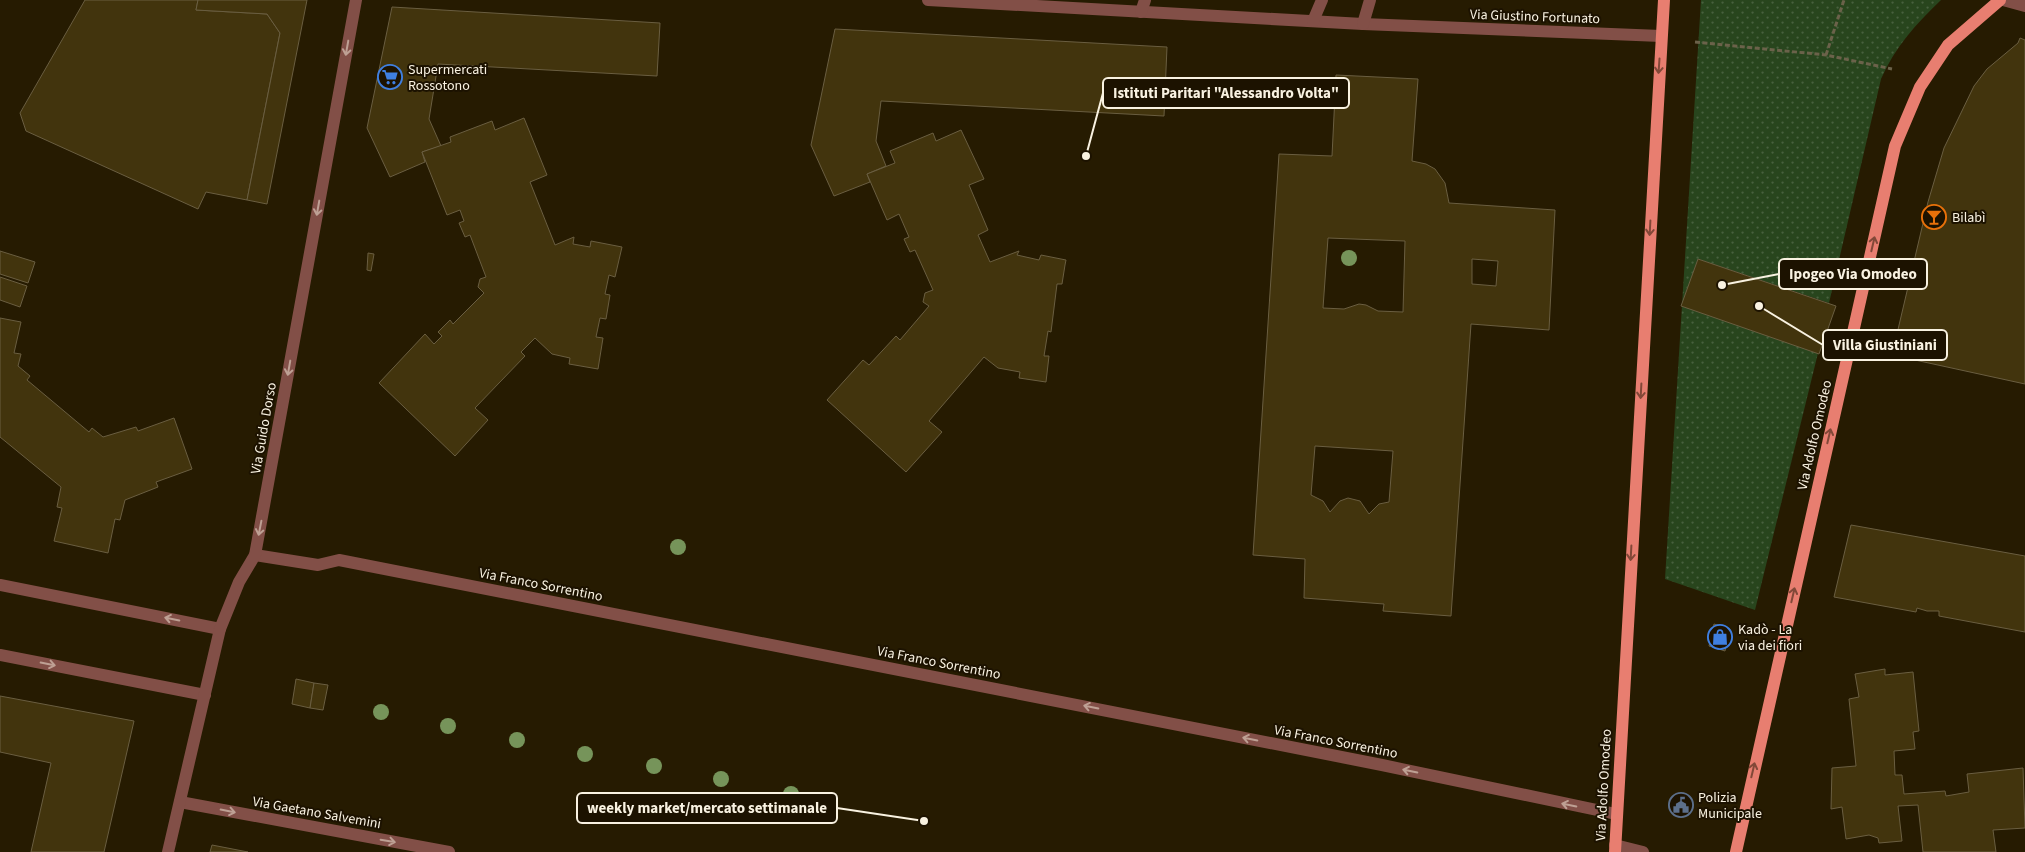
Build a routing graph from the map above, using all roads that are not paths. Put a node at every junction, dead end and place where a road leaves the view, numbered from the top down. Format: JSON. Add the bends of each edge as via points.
{"nodes":[{"id":1,"x":356,"y":0,"type":"edge"},
{"id":2,"x":928,"y":0,"type":"edge"},
{"id":3,"x":1322,"y":0,"type":"edge"},
{"id":4,"x":1370,"y":0,"type":"edge"},
{"id":5,"x":1664,"y":0,"type":"edge"},
{"id":6,"x":2002,"y":0,"type":"edge"},
{"id":7,"x":1143,"y":6,"type":"edge"},
{"id":8,"x":2025,"y":6,"type":"edge"},
{"id":9,"x":1313,"y":21,"type":"junction"},
{"id":10,"x":1363,"y":24,"type":"junction"},
{"id":11,"x":1661,"y":36,"type":"junction"},
{"id":12,"x":255,"y":555,"type":"junction"},
{"id":13,"x":0,"y":584,"type":"edge"},
{"id":14,"x":220,"y":629,"type":"junction"},
{"id":15,"x":0,"y":655,"type":"edge"},
{"id":16,"x":205,"y":695,"type":"junction"},
{"id":17,"x":180,"y":802,"type":"junction"},
{"id":18,"x":1616,"y":814,"type":"junction"},
{"id":19,"x":1615,"y":849,"type":"edge"},
{"id":20,"x":168,"y":852,"type":"edge"},
{"id":21,"x":449,"y":852,"type":"edge"},
{"id":22,"x":1643,"y":852,"type":"edge"},
{"id":23,"x":1736,"y":852,"type":"edge"}],
"edges":[{"from":1,"to":12,"type":"street","name":"Via Guido Dorso","one_way":true},
{"from":2,"to":7,"type":"street","name":"Via Giustino Fortunato"},
{"from":3,"to":9,"type":"street"},
{"from":4,"to":10,"type":"street"},
{"from":5,"to":11,"type":"main road","name":"Via Adolfo Omodeo"},
{"from":6,"to":8,"type":"street"},
{"from":23,"to":6,"type":"main road","name":"Via Adolfo Omodeo","one_way":true,"via":[[1895,146],[1920,88],[1948,45]]},
{"from":7,"to":9,"type":"street","name":"Via Giustino Fortunato"},
{"from":9,"to":10,"type":"street","name":"Via Giustino Fortunato"},
{"from":10,"to":11,"type":"street","name":"Via Giustino Fortunato"},
{"from":11,"to":18,"type":"main road","name":"Via Adolfo Omodeo","one_way":true},
{"from":12,"to":14,"type":"street","name":"Via Guido Dorso","via":[[239,582]]},
{"from":18,"to":12,"type":"street","name":"Via Franco Sorrentino","one_way":true,"via":[[339,560],[318,565]]},
{"from":14,"to":13,"type":"street","one_way":true},
{"from":14,"to":16,"type":"street","name":"Via Guido Dorso"},
{"from":15,"to":16,"type":"street","one_way":true},
{"from":16,"to":17,"type":"street","name":"Via Guido Dorso"},
{"from":17,"to":20,"type":"street","name":"Via Guido Dorso"},
{"from":17,"to":21,"type":"street","name":"Via Gaetano Salvemini","one_way":true},
{"from":18,"to":19,"type":"main road","name":"Via Adolfo Omodeo"},
{"from":19,"to":22,"type":"street"}]}
